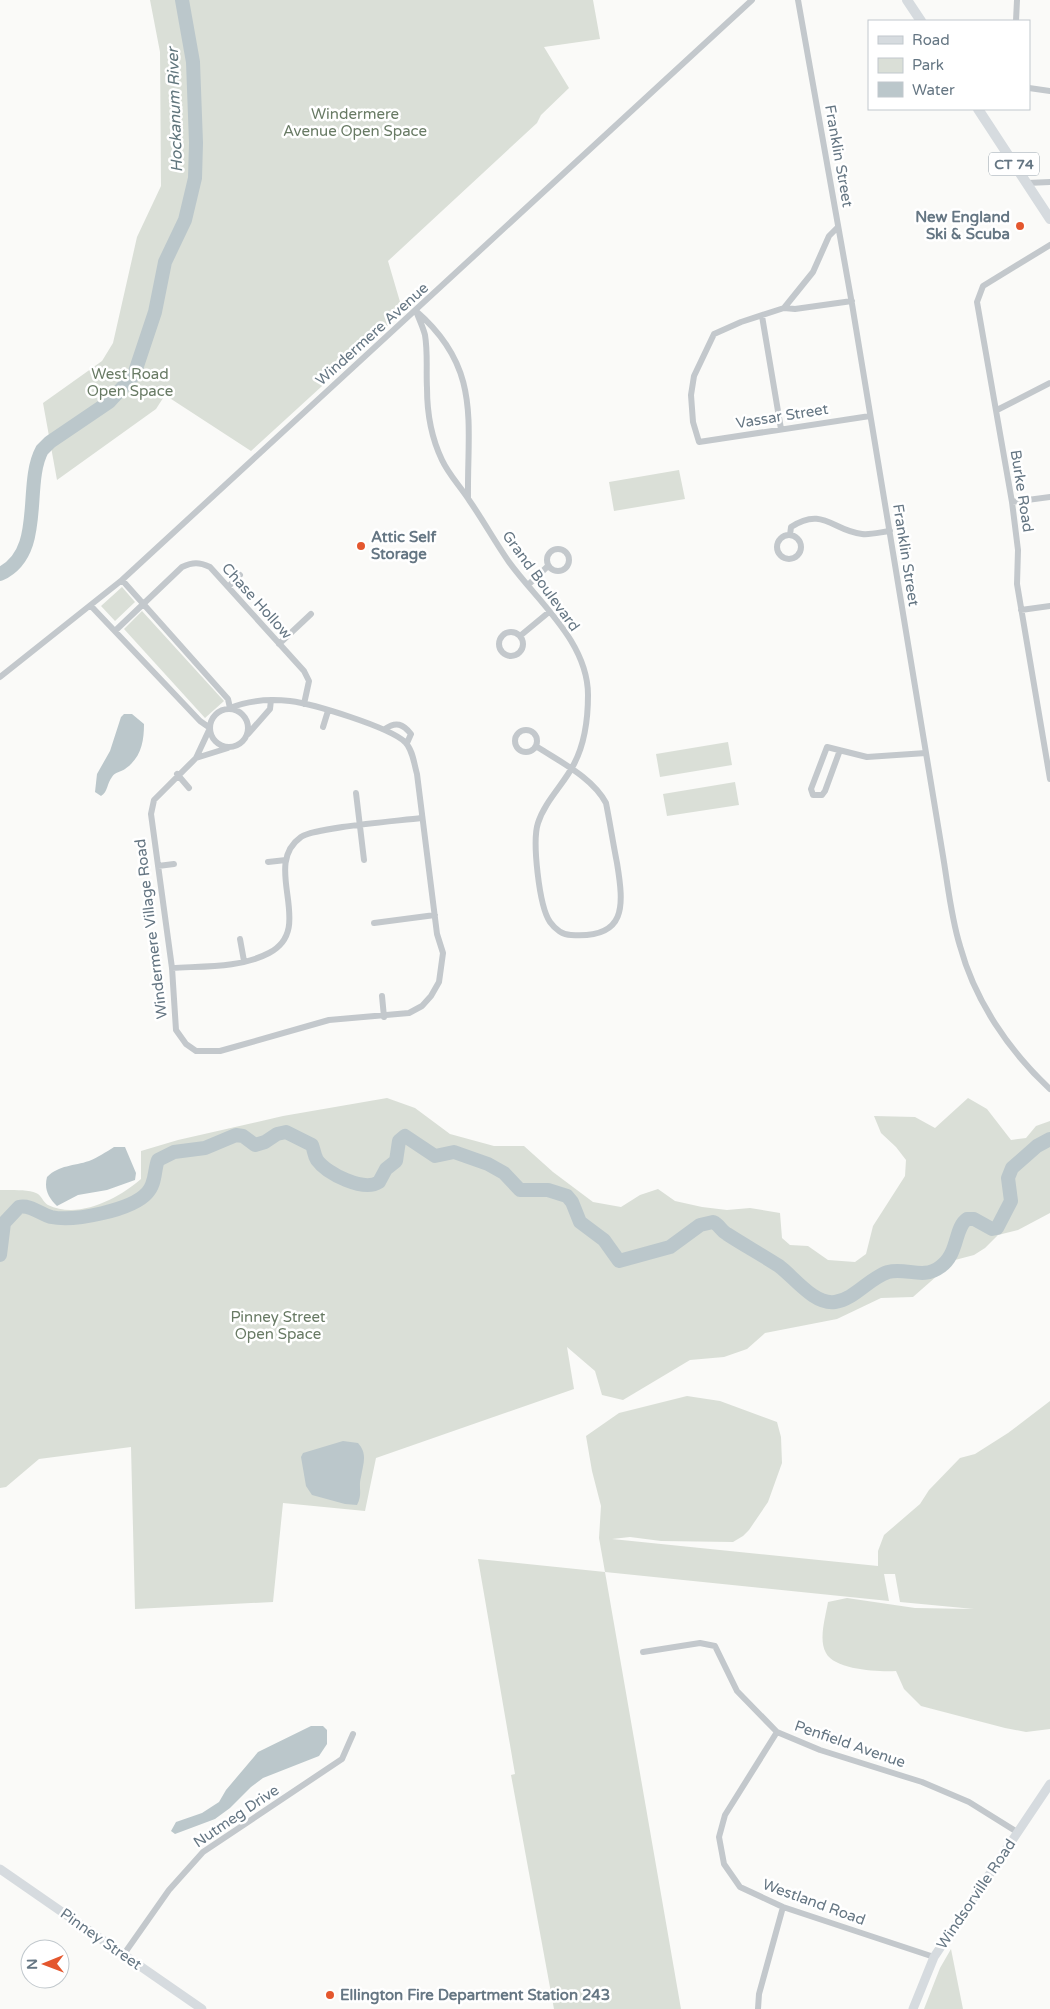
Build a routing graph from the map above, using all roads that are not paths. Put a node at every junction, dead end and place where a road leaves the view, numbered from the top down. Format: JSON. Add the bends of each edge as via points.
{"nodes":[{"id":1,"x":752,"y":0,"type":"edge"},
{"id":2,"x":798,"y":0,"type":"edge"},
{"id":3,"x":907,"y":0,"type":"edge"},
{"id":4,"x":1017,"y":0,"type":"edge"},
{"id":5,"x":920,"y":20,"type":"edge"},
{"id":6,"x":1016,"y":20,"type":"edge"},
{"id":7,"x":1030,"y":88,"type":"edge"},
{"id":8,"x":1050,"y":90,"type":"edge"},
{"id":9,"x":979,"y":110,"type":"edge"},
{"id":10,"x":1050,"y":182,"type":"edge"},
{"id":11,"x":1027,"y":183,"type":"junction"},
{"id":12,"x":1050,"y":219,"type":"edge"},
{"id":13,"x":838,"y":228,"type":"junction"},
{"id":14,"x":1050,"y":245,"type":"edge"},
{"id":15,"x":852,"y":301,"type":"junction"},
{"id":16,"x":784,"y":308,"type":"junction"},
{"id":17,"x":416,"y":311,"type":"junction"},
{"id":18,"x":762,"y":316,"type":"junction"},
{"id":19,"x":1050,"y":383,"type":"edge"},
{"id":20,"x":997,"y":410,"type":"junction"},
{"id":21,"x":870,"y":416,"type":"junction"},
{"id":22,"x":781,"y":430,"type":"junction"},
{"id":23,"x":1050,"y":497,"type":"edge"},
{"id":24,"x":468,"y":498,"type":"junction"},
{"id":25,"x":1012,"y":502,"type":"junction"},
{"id":26,"x":890,"y":531,"type":"junction"},
{"id":27,"x":790,"y":534,"type":"dead end"},
{"id":28,"x":548,"y":566,"type":"dead end"},
{"id":29,"x":240,"y":576,"type":"dead end"},
{"id":30,"x":122,"y":580,"type":"junction"},
{"id":31,"x":528,"y":585,"type":"junction"},
{"id":32,"x":228,"y":587,"type":"junction"},
{"id":33,"x":142,"y":604,"type":"junction"},
{"id":34,"x":91,"y":606,"type":"junction"},
{"id":35,"x":1050,"y":606,"type":"edge"},
{"id":36,"x":1021,"y":610,"type":"junction"},
{"id":37,"x":549,"y":612,"type":"junction"},
{"id":38,"x":311,"y":614,"type":"dead end"},
{"id":39,"x":116,"y":630,"type":"junction"},
{"id":40,"x":520,"y":636,"type":"dead end"},
{"id":41,"x":279,"y":644,"type":"junction"},
{"id":42,"x":0,"y":676,"type":"edge"},
{"id":43,"x":271,"y":700,"type":"junction"},
{"id":44,"x":304,"y":704,"type":"junction"},
{"id":45,"x":230,"y":708,"type":"junction"},
{"id":46,"x":328,"y":711,"type":"junction"},
{"id":47,"x":323,"y":727,"type":"dead end"},
{"id":48,"x":210,"y":728,"type":"junction"},
{"id":49,"x":385,"y":729,"type":"junction"},
{"id":50,"x":248,"y":735,"type":"junction"},
{"id":51,"x":407,"y":743,"type":"junction"},
{"id":52,"x":536,"y":746,"type":"dead end"},
{"id":53,"x":229,"y":747,"type":"junction"},
{"id":54,"x":840,"y":750,"type":"junction"},
{"id":55,"x":926,"y":753,"type":"junction"},
{"id":56,"x":196,"y":758,"type":"junction"},
{"id":57,"x":571,"y":769,"type":"junction"},
{"id":58,"x":177,"y":774,"type":"junction"},
{"id":59,"x":1050,"y":779,"type":"edge"},
{"id":60,"x":189,"y":788,"type":"dead end"},
{"id":61,"x":356,"y":793,"type":"dead end"},
{"id":62,"x":421,"y":818,"type":"junction"},
{"id":63,"x":360,"y":826,"type":"junction"},
{"id":64,"x":286,"y":860,"type":"junction"},
{"id":65,"x":364,"y":860,"type":"dead end"},
{"id":66,"x":268,"y":862,"type":"dead end"},
{"id":67,"x":174,"y":864,"type":"dead end"},
{"id":68,"x":158,"y":866,"type":"junction"},
{"id":69,"x":435,"y":915,"type":"junction"},
{"id":70,"x":374,"y":924,"type":"dead end"},
{"id":71,"x":240,"y":940,"type":"dead end"},
{"id":72,"x":244,"y":961,"type":"junction"},
{"id":73,"x":172,"y":968,"type":"junction"},
{"id":74,"x":382,"y":996,"type":"dead end"},
{"id":75,"x":384,"y":1017,"type":"junction"},
{"id":76,"x":1050,"y":1089,"type":"edge"},
{"id":77,"x":643,"y":1652,"type":"dead end"},
{"id":78,"x":778,"y":1732,"type":"junction"},
{"id":79,"x":353,"y":1734,"type":"dead end"},
{"id":80,"x":1050,"y":1784,"type":"edge"},
{"id":81,"x":1017,"y":1832,"type":"junction"},
{"id":82,"x":0,"y":1870,"type":"edge"},
{"id":83,"x":783,"y":1907,"type":"junction"},
{"id":84,"x":124,"y":1954,"type":"junction"},
{"id":85,"x":934,"y":1957,"type":"junction"},
{"id":86,"x":202,"y":2009,"type":"edge"},
{"id":87,"x":758,"y":2009,"type":"edge"},
{"id":88,"x":913,"y":2009,"type":"edge"}],
"edges":[{"from":1,"to":17,"type":"street","name":"Windermere Avenue"},
{"from":2,"to":13,"type":"street","name":"Franklin Street"},
{"from":3,"to":5,"type":"main road"},
{"from":4,"to":6,"type":"street"},
{"from":7,"to":8,"type":"street"},
{"from":9,"to":11,"type":"main road","number":"CT 74"},
{"from":10,"to":11,"type":"street"},
{"from":11,"to":12,"type":"main road","number":"CT 74"},
{"from":13,"to":15,"type":"street","name":"Franklin Street"},
{"from":13,"to":16,"type":"street","via":[[829,236],[813,272]]},
{"from":14,"to":20,"type":"street","name":"Burke Road","via":[[983,286],[978,295]]},
{"from":15,"to":16,"type":"street"},
{"from":15,"to":21,"type":"street","name":"Franklin Street"},
{"from":16,"to":18,"type":"street"},
{"from":17,"to":24,"type":"street","name":"Grand Boulevard","via":[[425,334],[428,412],[434,440],[452,479]]},
{"from":17,"to":24,"type":"street","via":[[431,324],[449,348],[464,382],[470,418]]},
{"from":17,"to":30,"type":"street","name":"Windermere Avenue"},
{"from":18,"to":22,"type":"street"},
{"from":18,"to":22,"type":"street","name":"Vassar Street","via":[[714,334],[694,376],[691,395],[693,422],[699,442]]},
{"from":19,"to":20,"type":"street"},
{"from":20,"to":25,"type":"street","name":"Burke Road"},
{"from":21,"to":22,"type":"street","name":"Vassar Street"},
{"from":21,"to":26,"type":"street","name":"Franklin Street"},
{"from":23,"to":25,"type":"street"},
{"from":24,"to":31,"type":"street","name":"Grand Boulevard"},
{"from":25,"to":36,"type":"street","name":"Burke Road"},
{"from":26,"to":27,"type":"street","via":[[861,534],[823,518],[809,518],[791,527]]},
{"from":26,"to":55,"type":"street","name":"Franklin Street"},
{"from":28,"to":31,"type":"street"},
{"from":29,"to":32,"type":"street"},
{"from":30,"to":33,"type":"street"},
{"from":30,"to":34,"type":"street","name":"Windermere Avenue"},
{"from":31,"to":37,"type":"street","name":"Grand Boulevard"},
{"from":32,"to":33,"type":"street","name":"Chase Hollow","via":[[210,567],[191,563]]},
{"from":32,"to":41,"type":"street","name":"Chase Hollow"},
{"from":33,"to":39,"type":"street","name":"Chase Hollow"},
{"from":33,"to":45,"type":"street","via":[[228,699]]},
{"from":34,"to":39,"type":"street"},
{"from":34,"to":42,"type":"street","name":"Windermere Avenue"},
{"from":35,"to":36,"type":"street"},
{"from":36,"to":59,"type":"street","name":"Burke Road"},
{"from":37,"to":40,"type":"street"},
{"from":37,"to":57,"type":"street","name":"Grand Boulevard","via":[[575,650],[588,692],[584,739]]},
{"from":38,"to":41,"type":"street"},
{"from":39,"to":48,"type":"street"},
{"from":41,"to":44,"type":"street","name":"Chase Hollow","via":[[309,681]]},
{"from":43,"to":44,"type":"street","name":"Windermere Village Road"},
{"from":43,"to":45,"type":"street","name":"Windermere Village Road","via":[[245,702]]},
{"from":43,"to":50,"type":"street","name":"Windermere Village Road","via":[[270,709]]},
{"from":44,"to":46,"type":"street","name":"Windermere Village Road"},
{"from":45,"to":48,"type":"street","name":"Windermere Village Road","via":[[214,716]]},
{"from":45,"to":50,"type":"street","via":[[246,717]]},
{"from":46,"to":47,"type":"street"},
{"from":46,"to":49,"type":"street","name":"Windermere Village Road"},
{"from":48,"to":53,"type":"street","via":[[214,739]]},
{"from":48,"to":56,"type":"street","name":"Windermere Village Road"},
{"from":49,"to":51,"type":"street","name":"Windermere Village Road"},
{"from":49,"to":51,"type":"street","name":"Windermere Village Road","via":[[398,724],[404,726],[411,734]]},
{"from":50,"to":53,"type":"street","name":"Windermere Village Road","via":[[240,744]]},
{"from":51,"to":62,"type":"street","name":"Windermere Village Road","via":[[417,774]]},
{"from":52,"to":57,"type":"street"},
{"from":53,"to":56,"type":"street","name":"Windermere Village Road"},
{"from":54,"to":54,"type":"street","via":[[831,747],[824,750],[811,789],[814,795],[822,795],[825,791]]},
{"from":54,"to":55,"type":"street","via":[[867,757]]},
{"from":55,"to":76,"type":"street","name":"Franklin Street","via":[[959,945],[972,982],[1015,1052]]},
{"from":56,"to":58,"type":"street","name":"Windermere Village Road"},
{"from":57,"to":57,"type":"street","name":"Grand Boulevard","via":[[587,780],[606,803],[622,895],[621,913],[614,924],[603,933],[584,936],[566,935],[550,922],[542,895],[536,844],[542,813]]},
{"from":58,"to":60,"type":"street"},
{"from":58,"to":68,"type":"street","name":"Windermere Village Road","via":[[154,800],[151,814]]},
{"from":61,"to":63,"type":"street"},
{"from":62,"to":63,"type":"street"},
{"from":62,"to":69,"type":"street","name":"Windermere Village Road"},
{"from":63,"to":64,"type":"street","via":[[302,836]]},
{"from":63,"to":65,"type":"street"},
{"from":64,"to":66,"type":"street"},
{"from":64,"to":72,"type":"street","via":[[290,920],[286,938],[269,953]]},
{"from":67,"to":68,"type":"street"},
{"from":68,"to":73,"type":"street","name":"Windermere Village Road"},
{"from":69,"to":70,"type":"street"},
{"from":69,"to":75,"type":"street","name":"Windermere Village Road","via":[[443,953],[439,982],[432,996],[409,1013]]},
{"from":71,"to":72,"type":"street"},
{"from":72,"to":73,"type":"street"},
{"from":73,"to":75,"type":"street","name":"Windermere Village Road","via":[[176,1030],[196,1051],[220,1051],[329,1020]]},
{"from":74,"to":75,"type":"street"},
{"from":77,"to":78,"type":"street","name":"Penfield Avenue","via":[[700,1643],[715,1646],[737,1691]]},
{"from":78,"to":81,"type":"street","name":"Penfield Avenue","via":[[820,1750],[922,1782],[969,1802]]},
{"from":78,"to":83,"type":"street","name":"Westland Road","via":[[725,1815],[719,1837],[724,1864],[740,1887]]},
{"from":79,"to":84,"type":"street","name":"Nutmeg Drive","via":[[342,1759],[203,1852],[169,1890]]},
{"from":80,"to":81,"type":"main road","name":"Windsorville Road"},
{"from":81,"to":85,"type":"main road","name":"Windsorville Road"},
{"from":82,"to":84,"type":"main road","name":"Pinney Street"},
{"from":83,"to":85,"type":"street","name":"Westland Road"},
{"from":83,"to":87,"type":"street","via":[[759,1994]]},
{"from":84,"to":86,"type":"main road","name":"Pinney Street"},
{"from":85,"to":88,"type":"main road","name":"Windsorville Road"}]}
